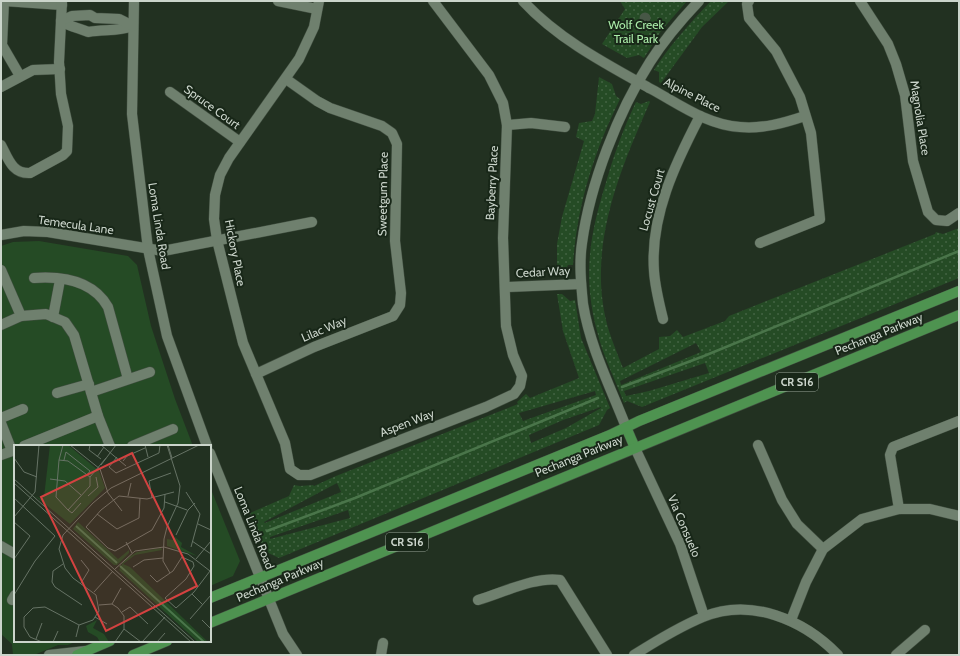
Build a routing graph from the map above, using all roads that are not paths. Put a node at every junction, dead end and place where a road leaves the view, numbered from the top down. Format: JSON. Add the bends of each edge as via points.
{"nodes":[{"id":1,"x":4,"y":1,"type":"edge"},
{"id":2,"x":134,"y":1,"type":"edge"},
{"id":3,"x":278,"y":1,"type":"edge"},
{"id":4,"x":433,"y":1,"type":"edge"},
{"id":5,"x":523,"y":1,"type":"edge"},
{"id":6,"x":699,"y":1,"type":"edge"},
{"id":7,"x":860,"y":1,"type":"edge"},
{"id":8,"x":62,"y":3,"type":"edge"},
{"id":9,"x":748,"y":3,"type":"edge"},
{"id":10,"x":318,"y":5,"type":"edge"},
{"id":11,"x":84,"y":17,"type":"junction"},
{"id":12,"x":95,"y":18,"type":"junction"},
{"id":13,"x":61,"y":21,"type":"junction"},
{"id":14,"x":133,"y":26,"type":"junction"},
{"id":15,"x":82,"y":28,"type":"junction"},
{"id":16,"x":94,"y":30,"type":"junction"},
{"id":17,"x":60,"y":69,"type":"junction"},
{"id":18,"x":20,"y":76,"type":"junction"},
{"id":19,"x":286,"y":79,"type":"junction"},
{"id":20,"x":638,"y":82,"type":"junction"},
{"id":21,"x":1,"y":86,"type":"edge"},
{"id":22,"x":170,"y":92,"type":"dead end"},
{"id":23,"x":700,"y":116,"type":"junction"},
{"id":24,"x":806,"y":116,"type":"junction"},
{"id":25,"x":507,"y":125,"type":"junction"},
{"id":26,"x":565,"y":127,"type":"dead end"},
{"id":27,"x":240,"y":142,"type":"junction"},
{"id":28,"x":1,"y":145,"type":"edge"},
{"id":29,"x":959,"y":213,"type":"edge"},
{"id":30,"x":312,"y":222,"type":"dead end"},
{"id":31,"x":1,"y":235,"type":"edge"},
{"id":32,"x":217,"y":240,"type":"junction"},
{"id":33,"x":760,"y":243,"type":"dead end"},
{"id":34,"x":148,"y":249,"type":"junction"},
{"id":35,"x":1,"y":270,"type":"edge"},
{"id":36,"x":34,"y":278,"type":"dead end"},
{"id":37,"x":60,"y":280,"type":"junction"},
{"id":38,"x":581,"y":284,"type":"junction"},
{"id":39,"x":505,"y":287,"type":"junction"},
{"id":40,"x":6,"y":290,"type":"edge"},
{"id":41,"x":959,"y":291,"type":"edge"},
{"id":42,"x":400,"y":305,"type":"joint"},
{"id":43,"x":959,"y":315,"type":"edge"},
{"id":44,"x":21,"y":316,"type":"junction"},
{"id":45,"x":53,"y":317,"type":"junction"},
{"id":46,"x":663,"y":319,"type":"dead end"},
{"id":47,"x":2,"y":324,"type":"edge"},
{"id":48,"x":150,"y":372,"type":"dead end"},
{"id":49,"x":256,"y":374,"type":"junction"},
{"id":50,"x":128,"y":379,"type":"junction"},
{"id":51,"x":520,"y":386,"type":"joint"},
{"id":52,"x":90,"y":388,"type":"junction"},
{"id":53,"x":57,"y":393,"type":"dead end"},
{"id":54,"x":23,"y":409,"type":"dead end"},
{"id":55,"x":98,"y":416,"type":"junction"},
{"id":56,"x":1,"y":418,"type":"edge"},
{"id":57,"x":959,"y":421,"type":"edge"},
{"id":58,"x":1,"y":423,"type":"edge"},
{"id":59,"x":626,"y":427,"type":"junction"},
{"id":60,"x":174,"y":429,"type":"dead end"},
{"id":61,"x":151,"y":442,"type":"edge"},
{"id":62,"x":26,"y":445,"type":"edge"},
{"id":63,"x":110,"y":445,"type":"edge"},
{"id":64,"x":137,"y":445,"type":"edge"},
{"id":65,"x":207,"y":445,"type":"edge"},
{"id":66,"x":758,"y":445,"type":"dead end"},
{"id":67,"x":635,"y":448,"type":"junction"},
{"id":68,"x":13,"y":450,"type":"edge"},
{"id":69,"x":1,"y":455,"type":"edge"},
{"id":70,"x":211,"y":455,"type":"edge"},
{"id":71,"x":299,"y":474,"type":"joint"},
{"id":72,"x":899,"y":509,"type":"junction"},
{"id":73,"x":959,"y":516,"type":"edge"},
{"id":74,"x":1,"y":546,"type":"edge"},
{"id":75,"x":824,"y":549,"type":"junction"},
{"id":76,"x":14,"y":553,"type":"edge"},
{"id":77,"x":260,"y":577,"type":"junction"},
{"id":78,"x":211,"y":598,"type":"edge"},
{"id":79,"x":269,"y":599,"type":"junction"},
{"id":80,"x":478,"y":600,"type":"dead end"},
{"id":81,"x":704,"y":616,"type":"junction"},
{"id":82,"x":791,"y":620,"type":"junction"},
{"id":83,"x":211,"y":623,"type":"edge"},
{"id":84,"x":925,"y":630,"type":"dead end"},
{"id":85,"x":108,"y":642,"type":"edge"},
{"id":86,"x":165,"y":642,"type":"edge"},
{"id":87,"x":383,"y":643,"type":"dead end"},
{"id":88,"x":82,"y":653,"type":"edge"},
{"id":89,"x":49,"y":655,"type":"edge"},
{"id":90,"x":133,"y":655,"type":"edge"},
{"id":91,"x":297,"y":655,"type":"edge"},
{"id":92,"x":381,"y":655,"type":"edge"},
{"id":93,"x":607,"y":655,"type":"edge"},
{"id":94,"x":634,"y":655,"type":"edge"},
{"id":95,"x":838,"y":655,"type":"edge"},
{"id":96,"x":896,"y":655,"type":"edge"}],
"edges":[{"from":1,"to":8,"type":"street"},
{"from":1,"to":18,"type":"street","via":[[2,45]]},
{"from":2,"to":14,"type":"street","name":"Loma Linda Road"},
{"from":3,"to":10,"type":"street"},
{"from":4,"to":25,"type":"street","name":"Bayberry Place","via":[[489,75],[503,103]]},
{"from":5,"to":20,"type":"street","name":"Alpine Place","via":[[551,27],[593,56]]},
{"from":6,"to":20,"type":"street","via":[[664,42]]},
{"from":7,"to":29,"type":"street","name":"Magnolia Place","via":[[885,38],[896,64],[905,95],[913,161],[928,212],[936,220],[947,221]]},
{"from":8,"to":13,"type":"street"},
{"from":9,"to":24,"type":"street","via":[[749,18],[776,50],[793,81]]},
{"from":10,"to":19,"type":"street","name":"Hickory Place","via":[[308,43]]},
{"from":11,"to":12,"type":"street","via":[[90,15]]},
{"from":11,"to":13,"type":"street","via":[[72,16]]},
{"from":11,"to":15,"type":"street"},
{"from":12,"to":14,"type":"street","via":[[119,19]]},
{"from":12,"to":16,"type":"street","via":[[97,24]]},
{"from":13,"to":15,"type":"street","via":[[72,28]]},
{"from":13,"to":17,"type":"street"},
{"from":14,"to":16,"type":"street","via":[[119,31]]},
{"from":14,"to":34,"type":"street","name":"Loma Linda Road","via":[[132,121]]},
{"from":15,"to":16,"type":"street","via":[[88,32]]},
{"from":17,"to":18,"type":"street","via":[[34,70]]},
{"from":17,"to":28,"type":"street","via":[[68,126],[67,151],[63,156],[30,173],[20,173],[14,168]]},
{"from":18,"to":21,"type":"street"},
{"from":19,"to":27,"type":"street","name":"Hickory Place"},
{"from":19,"to":42,"type":"street","name":"Sweetgum Place","via":[[330,108],[382,126],[392,133],[397,144],[395,241]]},
{"from":20,"to":23,"type":"street","name":"Alpine Place"},
{"from":20,"to":38,"type":"street","via":[[620,116],[592,200],[582,244]]},
{"from":22,"to":27,"type":"street","name":"Spruce Court"},
{"from":23,"to":24,"type":"street","name":"Alpine Place","via":[[739,127],[760,127]]},
{"from":23,"to":46,"type":"street","name":"Locust Court","via":[[672,177],[654,235],[654,272]]},
{"from":24,"to":33,"type":"street","via":[[811,133],[820,219]]},
{"from":25,"to":26,"type":"street","via":[[531,123]]},
{"from":25,"to":39,"type":"street","name":"Bayberry Place","via":[[503,238]]},
{"from":27,"to":32,"type":"street","name":"Hickory Place","via":[[220,175],[215,195],[214,219]]},
{"from":30,"to":32,"type":"street","name":"Temecula Lane"},
{"from":31,"to":34,"type":"street","name":"Temecula Lane","via":[[24,231],[48,232]]},
{"from":32,"to":34,"type":"street","name":"Temecula Lane","via":[[163,250]]},
{"from":32,"to":49,"type":"street","name":"Hickory Place","via":[[243,343]]},
{"from":34,"to":65,"type":"street","name":"Loma Linda Road","via":[[167,336]]},
{"from":35,"to":40,"type":"street"},
{"from":36,"to":37,"type":"street"},
{"from":37,"to":45,"type":"street"},
{"from":37,"to":50,"type":"street","via":[[85,284],[103,297]]},
{"from":38,"to":39,"type":"street","name":"Cedar Way"},
{"from":38,"to":59,"type":"street","via":[[595,351]]},
{"from":39,"to":51,"type":"street","name":"Bayberry Place","via":[[506,326],[513,355],[522,376]]},
{"from":40,"to":44,"type":"street"},
{"from":41,"to":59,"type":"main road","name":"Pechanga Parkway","number":"CR S16"},
{"from":42,"to":49,"type":"street","name":"Lilac Way","via":[[393,316],[314,347]]},
{"from":43,"to":67,"type":"main road","name":"Pechanga Parkway","number":"CR S16"},
{"from":44,"to":45,"type":"street","via":[[46,314]]},
{"from":44,"to":47,"type":"street"},
{"from":45,"to":52,"type":"street","via":[[65,322],[74,335]]},
{"from":48,"to":50,"type":"street"},
{"from":49,"to":71,"type":"street","name":"Hickory Place","via":[[285,443],[290,469]]},
{"from":50,"to":52,"type":"street"},
{"from":51,"to":71,"type":"street","name":"Aspen Way","via":[[514,394],[486,407],[310,474]]},
{"from":52,"to":53,"type":"street"},
{"from":52,"to":55,"type":"street"},
{"from":54,"to":56,"type":"street"},
{"from":55,"to":62,"type":"street"},
{"from":55,"to":63,"type":"street"},
{"from":57,"to":72,"type":"street","via":[[893,447],[890,455]]},
{"from":58,"to":68,"type":"street"},
{"from":59,"to":67,"type":"main road"},
{"from":59,"to":77,"type":"main road","name":"Pechanga Parkway","number":"CR S16"},
{"from":60,"to":61,"type":"street"},
{"from":61,"to":64,"type":"street"},
{"from":66,"to":75,"type":"street","via":[[782,500],[797,524]]},
{"from":67,"to":79,"type":"main road","name":"Pechanga Parkway","number":"CR S16"},
{"from":67,"to":81,"type":"street","name":"Via Consuelo","via":[[680,544]]},
{"from":68,"to":69,"type":"street"},
{"from":70,"to":77,"type":"street","name":"Loma Linda Road"},
{"from":72,"to":73,"type":"street","via":[[930,509]]},
{"from":72,"to":75,"type":"street","via":[[862,519]]},
{"from":74,"to":76,"type":"street"},
{"from":75,"to":82,"type":"street","via":[[806,582]]},
{"from":77,"to":78,"type":"main road","name":"Pechanga Parkway","number":"CR S16"},
{"from":77,"to":79,"type":"street","name":"Loma Linda Road"},
{"from":79,"to":83,"type":"main road","name":"Pechanga Parkway","number":"CR S16"},
{"from":79,"to":91,"type":"street","name":"Loma Linda Road","via":[[283,634]]},
{"from":80,"to":93,"type":"street","via":[[533,581],[550,578],[560,580]]},
{"from":81,"to":82,"type":"street","via":[[745,610],[765,612]]},
{"from":81,"to":94,"type":"street"},
{"from":82,"to":95,"type":"street","via":[[828,644]]},
{"from":84,"to":96,"type":"street"},
{"from":85,"to":88,"type":"main road"},
{"from":86,"to":90,"type":"main road"},
{"from":87,"to":92,"type":"street"},
{"from":88,"to":89,"type":"street"}]}
